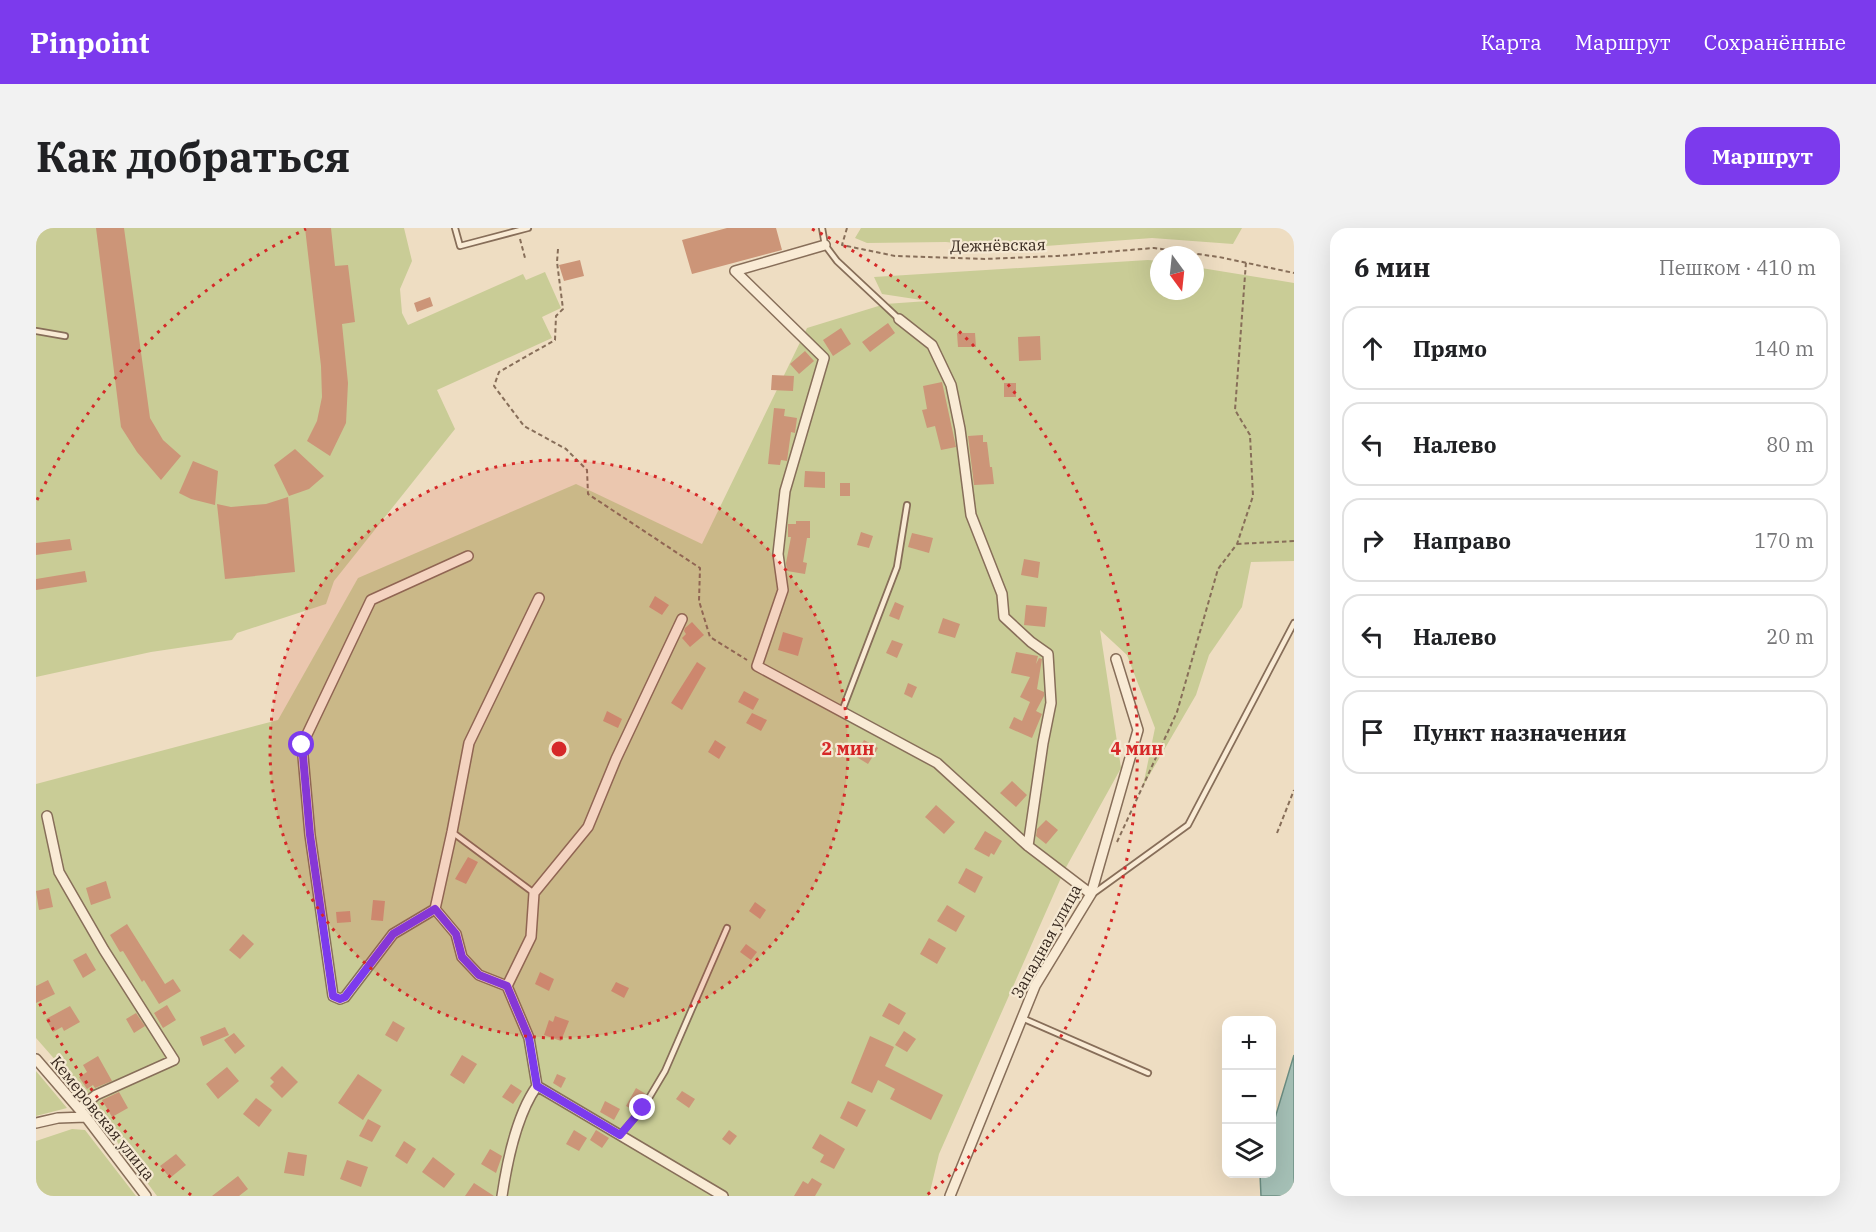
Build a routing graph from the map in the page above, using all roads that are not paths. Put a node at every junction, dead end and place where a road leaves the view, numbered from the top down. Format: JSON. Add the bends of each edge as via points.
{"nodes":[{"id":1,"x":455,"y":228,"type":"edge"},
{"id":2,"x":528,"y":228,"type":"edge"},
{"id":3,"x":822,"y":228,"type":"edge"},
{"id":4,"x":825,"y":245,"type":"junction"},
{"id":5,"x":899,"y":319,"type":"joint"},
{"id":6,"x":36,"y":331,"type":"edge"},
{"id":7,"x":65,"y":336,"type":"dead end"},
{"id":8,"x":907,"y":505,"type":"dead end"},
{"id":9,"x":468,"y":556,"type":"dead end"},
{"id":10,"x":539,"y":598,"type":"dead end"},
{"id":11,"x":682,"y":619,"type":"dead end"},
{"id":12,"x":1294,"y":623,"type":"edge"},
{"id":13,"x":1116,"y":659,"type":"dead end"},
{"id":14,"x":842,"y":712,"type":"junction"},
{"id":15,"x":47,"y":816,"type":"dead end"},
{"id":16,"x":452,"y":832,"type":"junction"},
{"id":17,"x":1028,"y":846,"type":"junction"},
{"id":18,"x":534,"y":893,"type":"junction"},
{"id":19,"x":1091,"y":894,"type":"junction"},
{"id":20,"x":435,"y":909,"type":"junction"},
{"id":21,"x":727,"y":928,"type":"dead end"},
{"id":22,"x":507,"y":986,"type":"junction"},
{"id":23,"x":1022,"y":1018,"type":"junction"},
{"id":24,"x":36,"y":1059,"type":"edge"},
{"id":25,"x":1148,"y":1073,"type":"dead end"},
{"id":26,"x":537,"y":1086,"type":"junction"},
{"id":27,"x":79,"y":1109,"type":"junction"},
{"id":28,"x":86,"y":1117,"type":"junction"},
{"id":29,"x":36,"y":1124,"type":"edge"},
{"id":30,"x":620,"y":1135,"type":"junction"},
{"id":31,"x":146,"y":1196,"type":"edge"},
{"id":32,"x":502,"y":1196,"type":"edge"},
{"id":33,"x":723,"y":1196,"type":"edge"},
{"id":34,"x":950,"y":1196,"type":"edge"}],
"edges":[{"from":1,"to":2,"type":"lane","via":[[460,246]]},
{"from":3,"to":4,"type":"lane"},
{"from":4,"to":5,"type":"lane"},
{"from":4,"to":14,"type":"street","via":[[735,271],[824,358],[785,490],[778,554],[783,590],[757,666]]},
{"from":5,"to":17,"type":"street","via":[[932,345],[951,385],[971,515],[1002,594],[1004,617],[1048,654],[1051,703]]},
{"from":6,"to":7,"type":"lane"},
{"from":8,"to":14,"type":"lane","via":[[897,567]]},
{"from":9,"to":20,"type":"street","via":[[371,600],[302,745],[310,835],[333,996],[345,997],[393,934]]},
{"from":10,"to":16,"type":"street","via":[[469,743]]},
{"from":11,"to":18,"type":"street","via":[[588,827]]},
{"from":12,"to":19,"type":"lane","via":[[1188,825]]},
{"from":13,"to":19,"type":"street","name":"Западная улица","via":[[1138,730]]},
{"from":14,"to":17,"type":"street","via":[[937,763]]},
{"from":15,"to":27,"type":"street","via":[[59,872],[174,1060],[96,1095]]},
{"from":16,"to":18,"type":"lane"},
{"from":16,"to":20,"type":"street"},
{"from":17,"to":19,"type":"street"},
{"from":18,"to":22,"type":"street","via":[[531,937]]},
{"from":19,"to":23,"type":"street","name":"Западная улица","via":[[1035,986]]},
{"from":20,"to":22,"type":"street","via":[[456,934],[462,957],[479,975]]},
{"from":21,"to":30,"type":"lane","via":[[665,1071],[643,1108]]},
{"from":22,"to":26,"type":"street","via":[[529,1038]]},
{"from":23,"to":25,"type":"lane"},
{"from":23,"to":34,"type":"street","name":"Западная улица"},
{"from":24,"to":27,"type":"street","name":"Кемеровская улица"},
{"from":26,"to":30,"type":"street"},
{"from":26,"to":32,"type":"street","via":[[529,1096],[507,1162]]},
{"from":27,"to":28,"type":"street","name":"Кемеровская улица"},
{"from":28,"to":29,"type":"street"},
{"from":28,"to":31,"type":"street","name":"Кемеровская улица"},
{"from":30,"to":33,"type":"street"}]}
